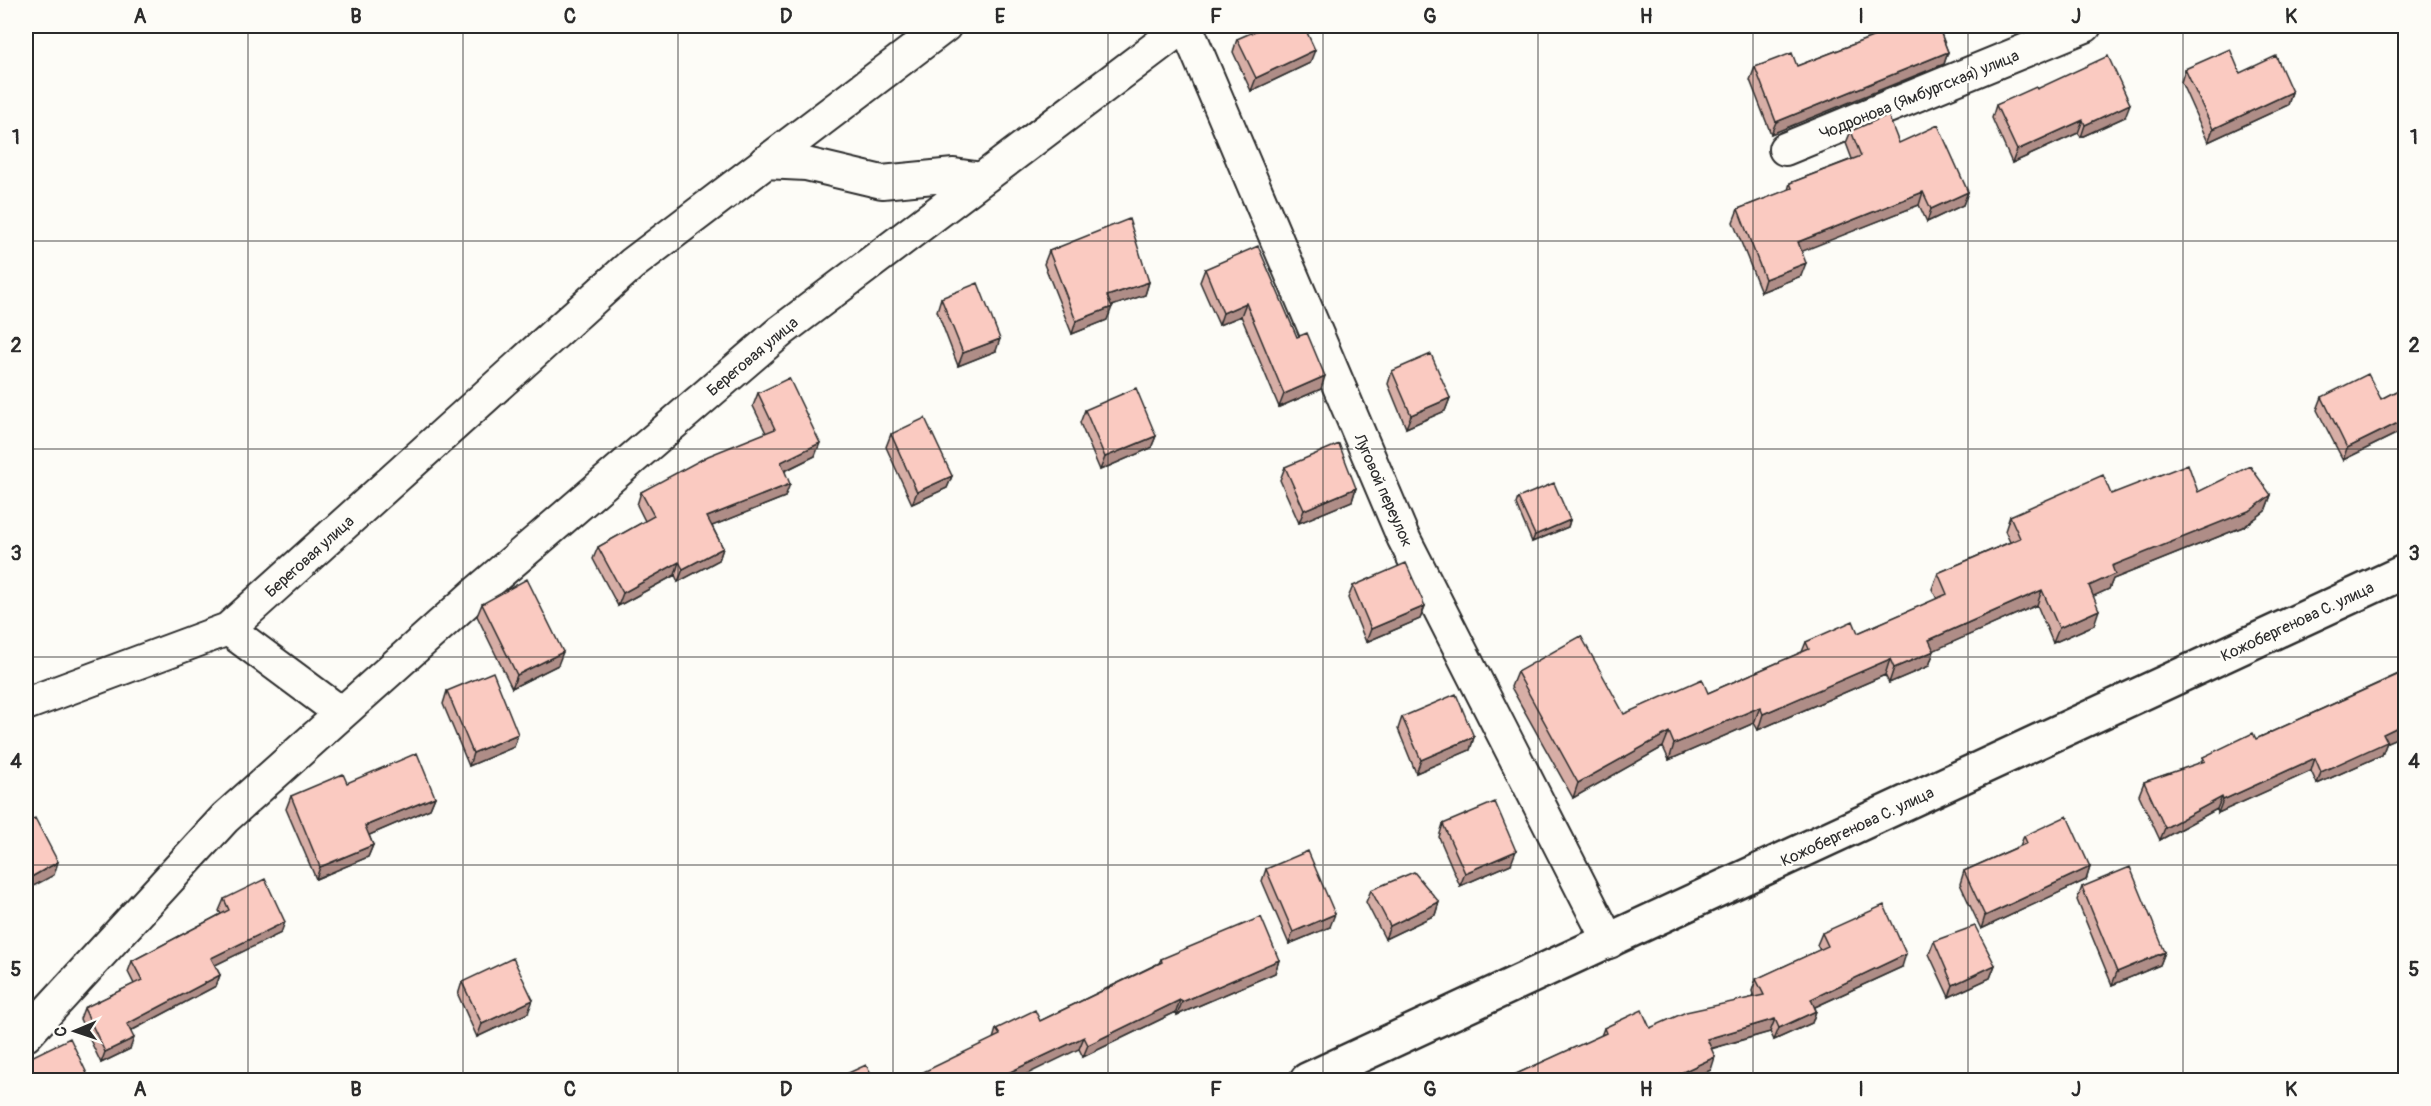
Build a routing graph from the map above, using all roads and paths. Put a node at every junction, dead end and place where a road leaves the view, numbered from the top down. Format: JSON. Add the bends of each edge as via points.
{"nodes":[{"id":1,"x":945,"y":26,"type":"edge"},
{"id":2,"x":1185,"y":26,"type":"edge"},
{"id":3,"x":2085,"y":26,"type":"edge"},
{"id":4,"x":1785,"y":149,"type":"dead end"},
{"id":5,"x":765,"y":162,"type":"junction"},
{"id":6,"x":982,"y":179,"type":"junction"},
{"id":7,"x":2406,"y":571,"type":"edge"},
{"id":8,"x":228,"y":629,"type":"junction"},
{"id":9,"x":26,"y":704,"type":"edge"},
{"id":10,"x":341,"y":713,"type":"junction"},
{"id":11,"x":1609,"y":942,"type":"junction"},
{"id":12,"x":26,"y":1035,"type":"edge"},
{"id":13,"x":1307,"y":1080,"type":"edge"}],
"edges":[{"from":1,"to":5,"type":"street","name":"Береговая улица"},
{"from":2,"to":6,"type":"street","name":"Береговая улица"},
{"from":2,"to":11,"type":"street","name":"Луговой переулок","via":[[1403,537]]},
{"from":3,"to":4,"type":"street","name":"Чодронова (Ямбургская) улица"},
{"from":5,"to":6,"type":"street","via":[[806,164],[882,182],[954,175]]},
{"from":5,"to":8,"type":"street","name":"Береговая улица","via":[[632,264]]},
{"from":6,"to":10,"type":"street","name":"Береговая улица","via":[[781,330]]},
{"from":7,"to":11,"type":"main road","name":"Кожобергенова С. улица"},
{"from":8,"to":9,"type":"street","name":"Береговая улица"},
{"from":8,"to":10,"type":"street"},
{"from":10,"to":12,"type":"street","name":"Береговая улица","via":[[225,818]]},
{"from":11,"to":13,"type":"main road","name":"Кожобергенова С. улица"}]}
